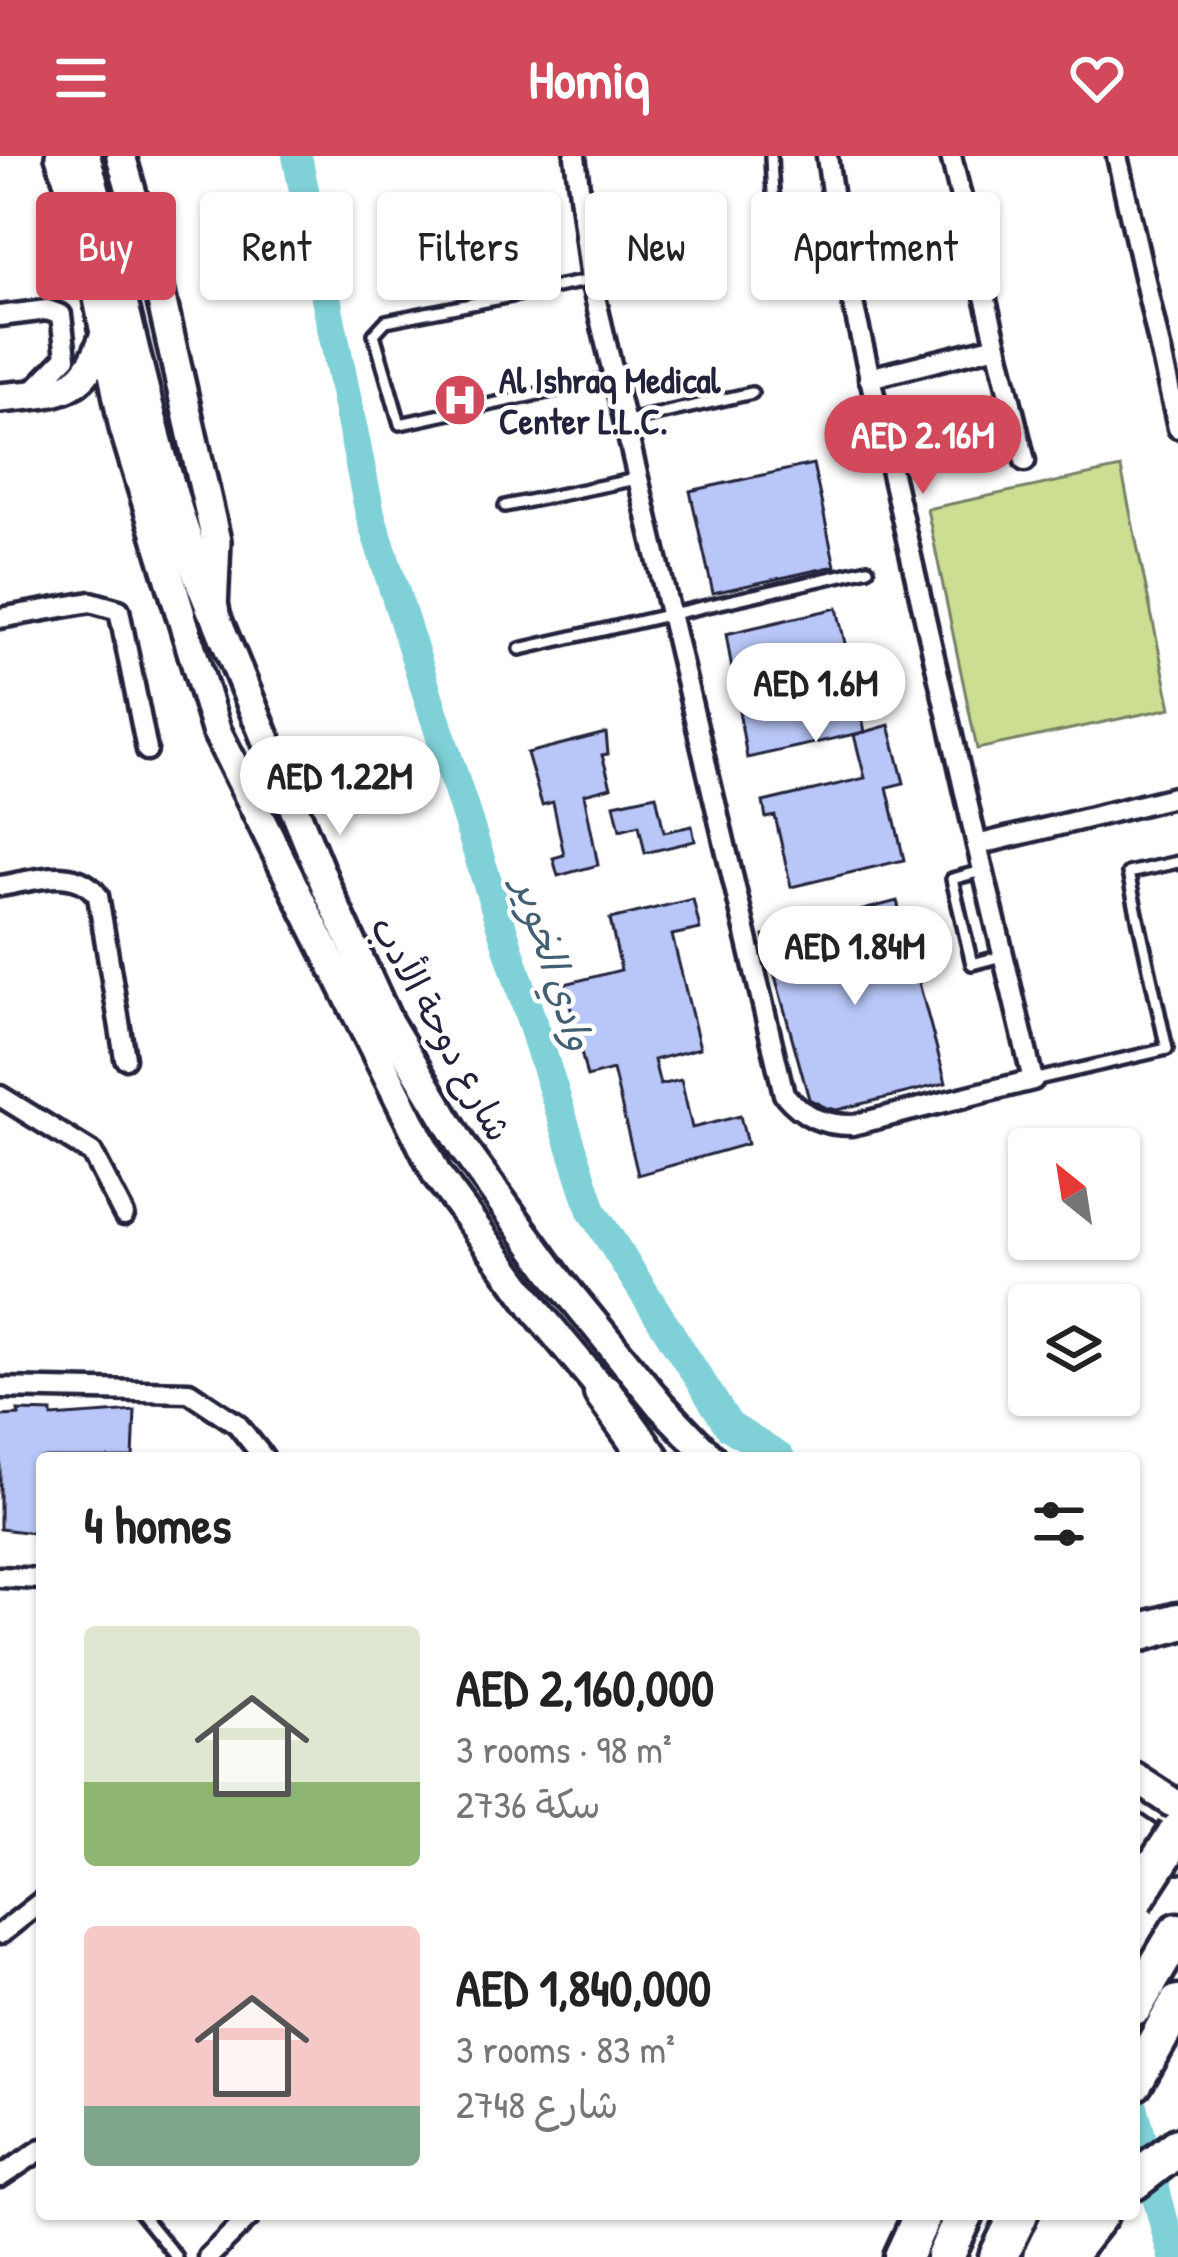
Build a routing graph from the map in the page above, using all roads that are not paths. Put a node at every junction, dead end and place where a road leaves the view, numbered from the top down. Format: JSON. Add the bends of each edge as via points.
{"nodes":[{"id":1,"x":60,"y":156,"type":"edge"},
{"id":2,"x":84,"y":156,"type":"edge"},
{"id":3,"x":122,"y":156,"type":"edge"},
{"id":4,"x":574,"y":156,"type":"edge"},
{"id":5,"x":771,"y":156,"type":"edge"},
{"id":6,"x":827,"y":156,"type":"edge"},
{"id":7,"x":950,"y":156,"type":"edge"},
{"id":8,"x":1117,"y":156,"type":"edge"},
{"id":9,"x":774,"y":192,"type":"edge"},
{"id":10,"x":832,"y":192,"type":"edge"},
{"id":11,"x":585,"y":236,"type":"edge"},
{"id":12,"x":585,"y":281,"type":"edge"},
{"id":13,"x":596,"y":300,"type":"edge"},
{"id":14,"x":851,"y":300,"type":"edge"},
{"id":15,"x":0,"y":316,"type":"edge"},
{"id":16,"x":104,"y":336,"type":"junction"},
{"id":17,"x":997,"y":346,"type":"junction"},
{"id":18,"x":617,"y":377,"type":"junction"},
{"id":19,"x":868,"y":378,"type":"junction"},
{"id":20,"x":63,"y":391,"type":"junction"},
{"id":21,"x":752,"y":393,"type":"dead end"},
{"id":22,"x":30,"y":394,"type":"junction"},
{"id":23,"x":0,"y":398,"type":"edge"},
{"id":24,"x":628,"y":421,"type":"junction"},
{"id":25,"x":124,"y":428,"type":"junction"},
{"id":26,"x":1178,"y":428,"type":"edge"},
{"id":27,"x":1025,"y":460,"type":"dead end"},
{"id":28,"x":641,"y":478,"type":"junction"},
{"id":29,"x":505,"y":506,"type":"dead end"},
{"id":30,"x":868,"y":569,"type":"dead end"},
{"id":31,"x":213,"y":610,"type":"junction"},
{"id":32,"x":673,"y":616,"type":"junction"},
{"id":33,"x":0,"y":618,"type":"edge"},
{"id":34,"x":520,"y":649,"type":"dead end"},
{"id":35,"x":147,"y":750,"type":"dead end"},
{"id":36,"x":1178,"y":796,"type":"edge"},
{"id":37,"x":977,"y":845,"type":"junction"},
{"id":38,"x":1178,"y":862,"type":"edge"},
{"id":39,"x":982,"y":871,"type":"junction"},
{"id":40,"x":0,"y":886,"type":"edge"},
{"id":41,"x":1002,"y":956,"type":"junction"},
{"id":42,"x":125,"y":1058,"type":"dead end"},
{"id":43,"x":1033,"y":1080,"type":"junction"},
{"id":44,"x":0,"y":1096,"type":"edge"},
{"id":45,"x":124,"y":1215,"type":"dead end"},
{"id":46,"x":0,"y":1388,"type":"edge"},
{"id":47,"x":603,"y":1392,"type":"junction"},
{"id":48,"x":259,"y":1452,"type":"edge"},
{"id":49,"x":646,"y":1452,"type":"edge"},
{"id":50,"x":661,"y":1452,"type":"edge"},
{"id":51,"x":705,"y":1452,"type":"edge"},
{"id":52,"x":0,"y":1577,"type":"edge"},
{"id":53,"x":36,"y":1579,"type":"edge"},
{"id":54,"x":1178,"y":1622,"type":"edge"},
{"id":55,"x":1140,"y":1632,"type":"edge"},
{"id":56,"x":1140,"y":1781,"type":"edge"},
{"id":57,"x":1178,"y":1806,"type":"edge"},
{"id":58,"x":1140,"y":1832,"type":"edge"},
{"id":59,"x":1178,"y":1832,"type":"edge"},
{"id":60,"x":1178,"y":1858,"type":"edge"},
{"id":61,"x":1140,"y":1891,"type":"edge"},
{"id":62,"x":36,"y":1906,"type":"edge"},
{"id":63,"x":1178,"y":1932,"type":"edge"},
{"id":64,"x":0,"y":1934,"type":"edge"},
{"id":65,"x":1140,"y":1996,"type":"edge"},
{"id":66,"x":1178,"y":2005,"type":"edge"},
{"id":67,"x":1140,"y":2072,"type":"edge"},
{"id":68,"x":1178,"y":2147,"type":"edge"},
{"id":69,"x":36,"y":2153,"type":"edge"},
{"id":70,"x":1140,"y":2176,"type":"edge"},
{"id":71,"x":0,"y":2177,"type":"edge"},
{"id":72,"x":146,"y":2220,"type":"edge"},
{"id":73,"x":247,"y":2220,"type":"edge"},
{"id":74,"x":919,"y":2220,"type":"edge"},
{"id":75,"x":961,"y":2220,"type":"edge"},
{"id":76,"x":1016,"y":2220,"type":"edge"},
{"id":77,"x":1060,"y":2220,"type":"edge"},
{"id":78,"x":1094,"y":2220,"type":"edge"},
{"id":79,"x":176,"y":2257,"type":"edge"},
{"id":80,"x":208,"y":2257,"type":"edge"},
{"id":81,"x":903,"y":2257,"type":"edge"},
{"id":82,"x":945,"y":2257,"type":"edge"},
{"id":83,"x":998,"y":2257,"type":"edge"},
{"id":84,"x":1042,"y":2257,"type":"edge"},
{"id":85,"x":1065,"y":2257,"type":"edge"}],
"edges":[{"from":1,"to":16,"type":"main road","name":"شارع دوحة الأدب"},
{"from":2,"to":31,"type":"main road","via":[[177,527]]},
{"from":3,"to":31,"type":"main road","name":"شارع دوحة الأدب","via":[[216,541]]},
{"from":4,"to":11,"type":"street"},
{"from":5,"to":9,"type":"lane"},
{"from":6,"to":10,"type":"street"},
{"from":7,"to":17,"type":"street"},
{"from":8,"to":26,"type":"street"},
{"from":12,"to":18,"type":"lane","via":[[386,321],[374,334],[394,418],[414,423]]},
{"from":13,"to":18,"type":"street"},
{"from":14,"to":19,"type":"street"},
{"from":15,"to":22,"type":"street","via":[[61,315],[66,357]]},
{"from":16,"to":20,"type":"main road","via":[[91,368]]},
{"from":16,"to":25,"type":"main road","name":"شارع دوحة الأدب"},
{"from":17,"to":19,"type":"street"},
{"from":17,"to":27,"type":"street"},
{"from":18,"to":24,"type":"street"},
{"from":19,"to":37,"type":"street"},
{"from":20,"to":22,"type":"main road"},
{"from":20,"to":25,"type":"main road"},
{"from":21,"to":24,"type":"lane"},
{"from":22,"to":23,"type":"main road"},
{"from":24,"to":28,"type":"street"},
{"from":25,"to":47,"type":"main road","name":"شارع دوحة الأدب","via":[[216,730],[392,1094],[437,1175]]},
{"from":28,"to":29,"type":"lane"},
{"from":28,"to":32,"type":"street"},
{"from":30,"to":32,"type":"lane"},
{"from":31,"to":51,"type":"main road","name":"شارع دوحة الأدب","via":[[328,891],[424,1087],[560,1282]]},
{"from":32,"to":34,"type":"lane"},
{"from":32,"to":43,"type":"street","via":[[784,1094],[827,1125],[852,1125]]},
{"from":33,"to":35,"type":"street","via":[[91,602],[119,610]]},
{"from":36,"to":37,"type":"street"},
{"from":37,"to":39,"type":"street"},
{"from":38,"to":43,"type":"lane","via":[[1128,873],[1167,1049]]},
{"from":39,"to":41,"type":"street"},
{"from":39,"to":41,"type":"lane","via":[[952,879],[972,964]]},
{"from":40,"to":42,"type":"street","via":[[69,876],[88,882],[98,896]]},
{"from":41,"to":43,"type":"street"},
{"from":44,"to":45,"type":"street","via":[[92,1153]]},
{"from":46,"to":48,"type":"street","via":[[189,1392],[237,1424]]},
{"from":47,"to":49,"type":"highway"},
{"from":47,"to":50,"type":"main road","name":"شارع دوحة الأدب"},
{"from":52,"to":53,"type":"street"},
{"from":54,"to":55,"type":"highway"},
{"from":56,"to":57,"type":"main road"},
{"from":58,"to":60,"type":"main road"},
{"from":59,"to":61,"type":"highway","bridge":true},
{"from":62,"to":64,"type":"street"},
{"from":63,"to":65,"type":"highway"},
{"from":66,"to":67,"type":"highway"},
{"from":68,"to":70,"type":"highway"},
{"from":69,"to":71,"type":"street"},
{"from":72,"to":79,"type":"lane"},
{"from":73,"to":80,"type":"street"},
{"from":74,"to":81,"type":"highway"},
{"from":75,"to":82,"type":"highway"},
{"from":76,"to":83,"type":"highway"},
{"from":77,"to":84,"type":"highway"},
{"from":78,"to":85,"type":"highway"}]}
